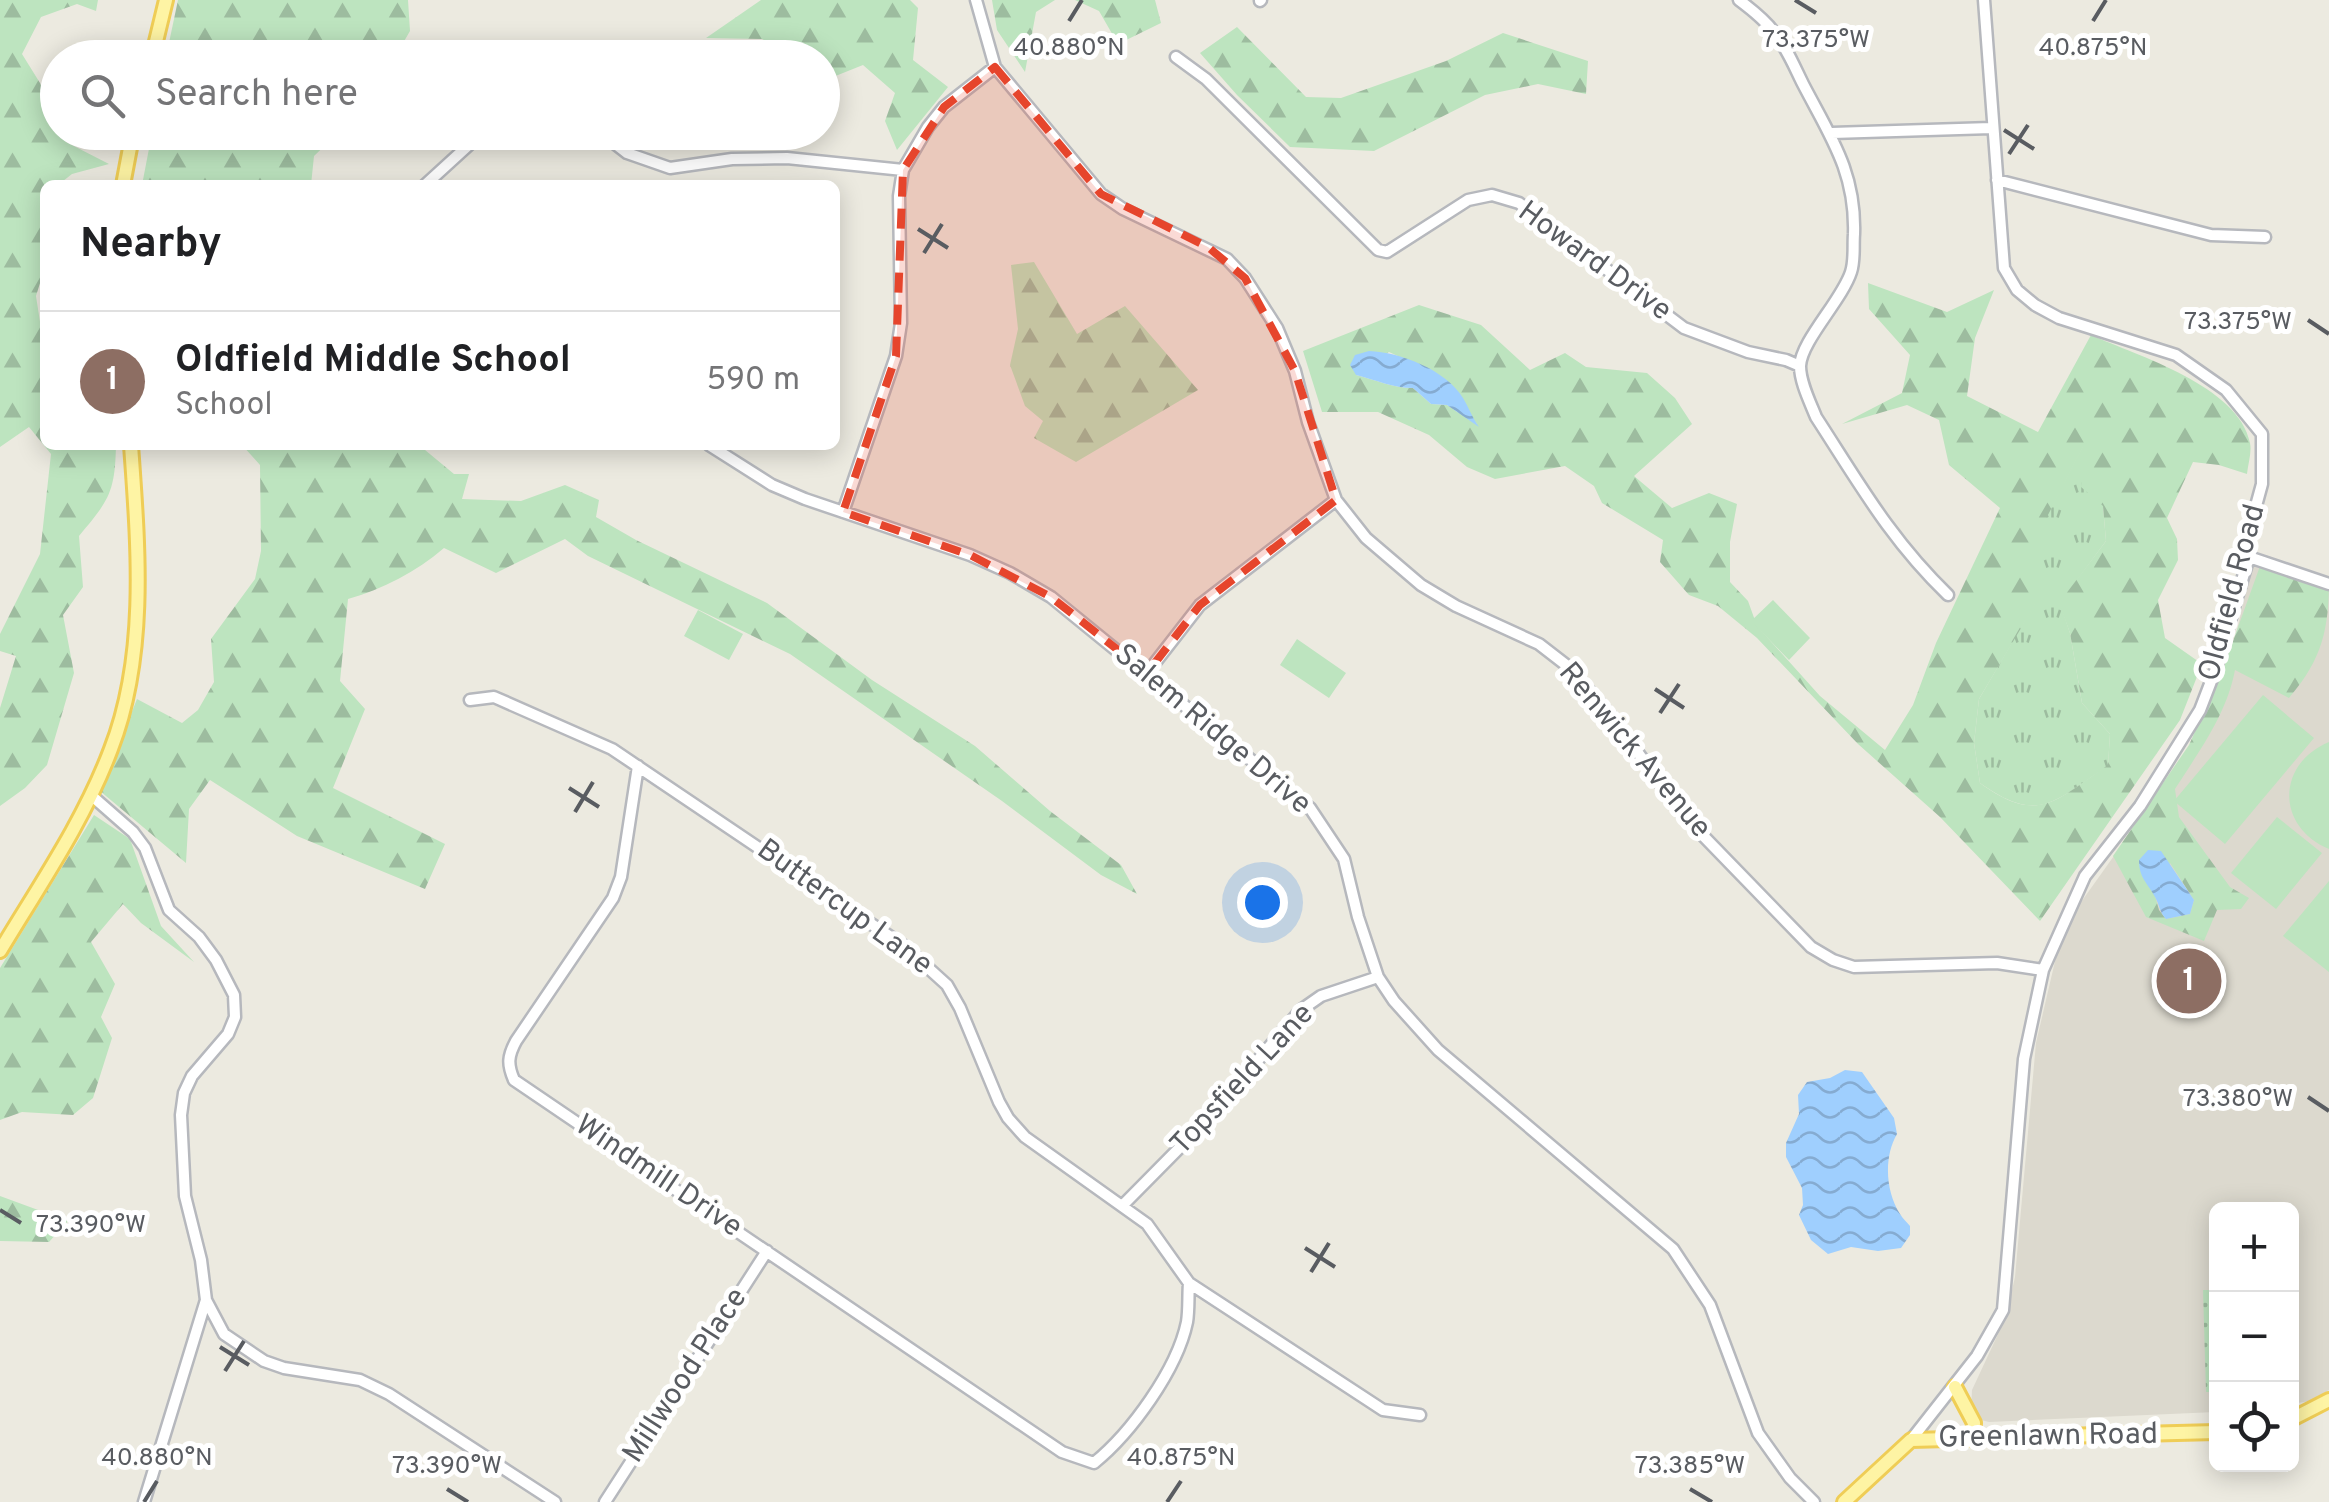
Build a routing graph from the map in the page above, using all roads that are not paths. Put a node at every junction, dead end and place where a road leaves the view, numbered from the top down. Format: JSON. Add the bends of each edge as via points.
{"nodes":[{"id":1,"x":166,"y":0,"type":"edge"},
{"id":2,"x":976,"y":0,"type":"edge"},
{"id":3,"x":1739,"y":0,"type":"edge"},
{"id":4,"x":1984,"y":0,"type":"edge"},
{"id":5,"x":156,"y":40,"type":"edge"},
{"id":6,"x":1176,"y":56,"type":"dead end"},
{"id":7,"x":995,"y":68,"type":"junction"},
{"id":8,"x":1991,"y":128,"type":"junction"},
{"id":9,"x":1832,"y":133,"type":"junction"},
{"id":10,"x":130,"y":150,"type":"edge"},
{"id":11,"x":463,"y":150,"type":"edge"},
{"id":12,"x":623,"y":150,"type":"edge"},
{"id":13,"x":902,"y":170,"type":"junction"},
{"id":14,"x":125,"y":180,"type":"edge"},
{"id":15,"x":430,"y":180,"type":"edge"},
{"id":16,"x":1997,"y":180,"type":"junction"},
{"id":17,"x":2265,"y":237,"type":"dead end"},
{"id":18,"x":1800,"y":366,"type":"junction"},
{"id":19,"x":132,"y":450,"type":"edge"},
{"id":20,"x":716,"y":450,"type":"edge"},
{"id":21,"x":1336,"y":500,"type":"junction"},
{"id":22,"x":843,"y":512,"type":"junction"},
{"id":23,"x":2249,"y":557,"type":"junction"},
{"id":24,"x":2329,"y":584,"type":"edge"},
{"id":25,"x":1948,"y":595,"type":"dead end"},
{"id":26,"x":1147,"y":672,"type":"junction"},
{"id":27,"x":470,"y":700,"type":"dead end"},
{"id":28,"x":638,"y":766,"type":"junction"},
{"id":29,"x":92,"y":796,"type":"junction"},
{"id":30,"x":0,"y":951,"type":"edge"},
{"id":31,"x":2043,"y":970,"type":"junction"},
{"id":32,"x":1378,"y":977,"type":"junction"},
{"id":33,"x":1122,"y":1206,"type":"junction"},
{"id":34,"x":767,"y":1251,"type":"junction"},
{"id":35,"x":1189,"y":1283,"type":"junction"},
{"id":36,"x":206,"y":1300,"type":"junction"},
{"id":37,"x":1955,"y":1388,"type":"junction"},
{"id":38,"x":2329,"y":1400,"type":"edge"},
{"id":39,"x":1420,"y":1415,"type":"dead end"},
{"id":40,"x":2299,"y":1415,"type":"edge"},
{"id":41,"x":2209,"y":1432,"type":"edge"},
{"id":42,"x":1973,"y":1437,"type":"junction"},
{"id":43,"x":1911,"y":1440,"type":"junction"},
{"id":44,"x":144,"y":1502,"type":"edge"},
{"id":45,"x":556,"y":1502,"type":"edge"},
{"id":46,"x":605,"y":1502,"type":"edge"},
{"id":47,"x":1814,"y":1502,"type":"edge"},
{"id":48,"x":1844,"y":1502,"type":"edge"}],
"edges":[{"from":1,"to":5,"type":"main road"},
{"from":2,"to":7,"type":"street","name":"Renwick Avenue"},
{"from":3,"to":9,"type":"street","via":[[1774,32]]},
{"from":4,"to":8,"type":"street","name":"Oldfield Road"},
{"from":6,"to":18,"type":"street","name":"Howard Drive","via":[[1378,250],[1387,252],[1468,200],[1492,195],[1518,203],[1684,328]]},
{"from":7,"to":13,"type":"street","via":[[944,107]]},
{"from":7,"to":21,"type":"street","name":"Renwick Avenue","via":[[1101,194],[1227,258],[1245,278],[1277,328]]},
{"from":8,"to":9,"type":"street"},
{"from":8,"to":16,"type":"street","name":"Oldfield Road"},
{"from":9,"to":18,"type":"street","via":[[1850,192],[1853,267]]},
{"from":10,"to":14,"type":"main road"},
{"from":11,"to":15,"type":"street"},
{"from":12,"to":13,"type":"street","via":[[670,168],[756,158]]},
{"from":13,"to":22,"type":"street","via":[[896,356]]},
{"from":16,"to":17,"type":"street","via":[[2211,235]]},
{"from":16,"to":23,"type":"street","name":"Oldfield Road","via":[[2004,268],[2017,290],[2059,318],[2176,354],[2226,390],[2256,424],[2262,484]]},
{"from":18,"to":25,"type":"street","via":[[1816,417],[1889,532]]},
{"from":19,"to":29,"type":"main road","via":[[138,590],[132,660],[122,713]]},
{"from":20,"to":22,"type":"street","name":"Salem Ridge Drive","via":[[772,485]]},
{"from":21,"to":26,"type":"street","via":[[1200,604]]},
{"from":21,"to":31,"type":"street","name":"Renwick Avenue","via":[[1366,538],[1421,585],[1539,644],[1570,668],[1683,815],[1833,960],[1854,967],[1997,963]]},
{"from":22,"to":26,"type":"street","name":"Salem Ridge Drive","via":[[1010,573]]},
{"from":23,"to":24,"type":"street"},
{"from":23,"to":31,"type":"street","name":"Oldfield Road","via":[[2200,710],[2086,876]]},
{"from":26,"to":32,"type":"street","name":"Salem Ridge Drive","via":[[1320,821],[1344,859]]},
{"from":27,"to":28,"type":"street","name":"Buttercup Lane","via":[[494,697]]},
{"from":28,"to":33,"type":"street","name":"Buttercup Lane","via":[[929,967],[960,1008],[1008,1118],[1047,1156]]},
{"from":28,"to":34,"type":"street","name":"Windmill Drive","via":[[613,898],[516,1041],[508,1068],[514,1080]]},
{"from":29,"to":30,"type":"main road"},
{"from":29,"to":36,"type":"street","via":[[145,848],[169,910],[199,937],[234,995],[228,1034],[184,1093],[184,1196]]},
{"from":31,"to":37,"type":"street","name":"Oldfield Road","via":[[2024,1059],[2002,1310]]},
{"from":32,"to":33,"type":"street","name":"Topsfield Lane","via":[[1301,1010]]},
{"from":32,"to":47,"type":"street","name":"Salem Ridge Drive","via":[[1438,1050],[1672,1249],[1710,1305],[1758,1433]]},
{"from":33,"to":35,"type":"street","name":"Buttercup Lane","via":[[1148,1224]]},
{"from":34,"to":35,"type":"street","name":"Windmill Drive","via":[[1062,1452],[1094,1463],[1169,1369],[1188,1319]]},
{"from":34,"to":46,"type":"street","name":"Millwood Place"},
{"from":35,"to":39,"type":"street","name":"Buttercup Lane","via":[[1383,1410]]},
{"from":36,"to":44,"type":"street"},
{"from":36,"to":45,"type":"street","via":[[224,1334],[244,1350],[284,1368],[374,1387]]},
{"from":37,"to":42,"type":"main road","via":[[1974,1423]]},
{"from":37,"to":43,"type":"street","name":"Oldfield Road"},
{"from":38,"to":40,"type":"main road"},
{"from":41,"to":42,"type":"main road","name":"Greenlawn Road"},
{"from":42,"to":43,"type":"main road","name":"Greenlawn Road"},
{"from":43,"to":48,"type":"main road","name":"Greenlawn Road"}]}
